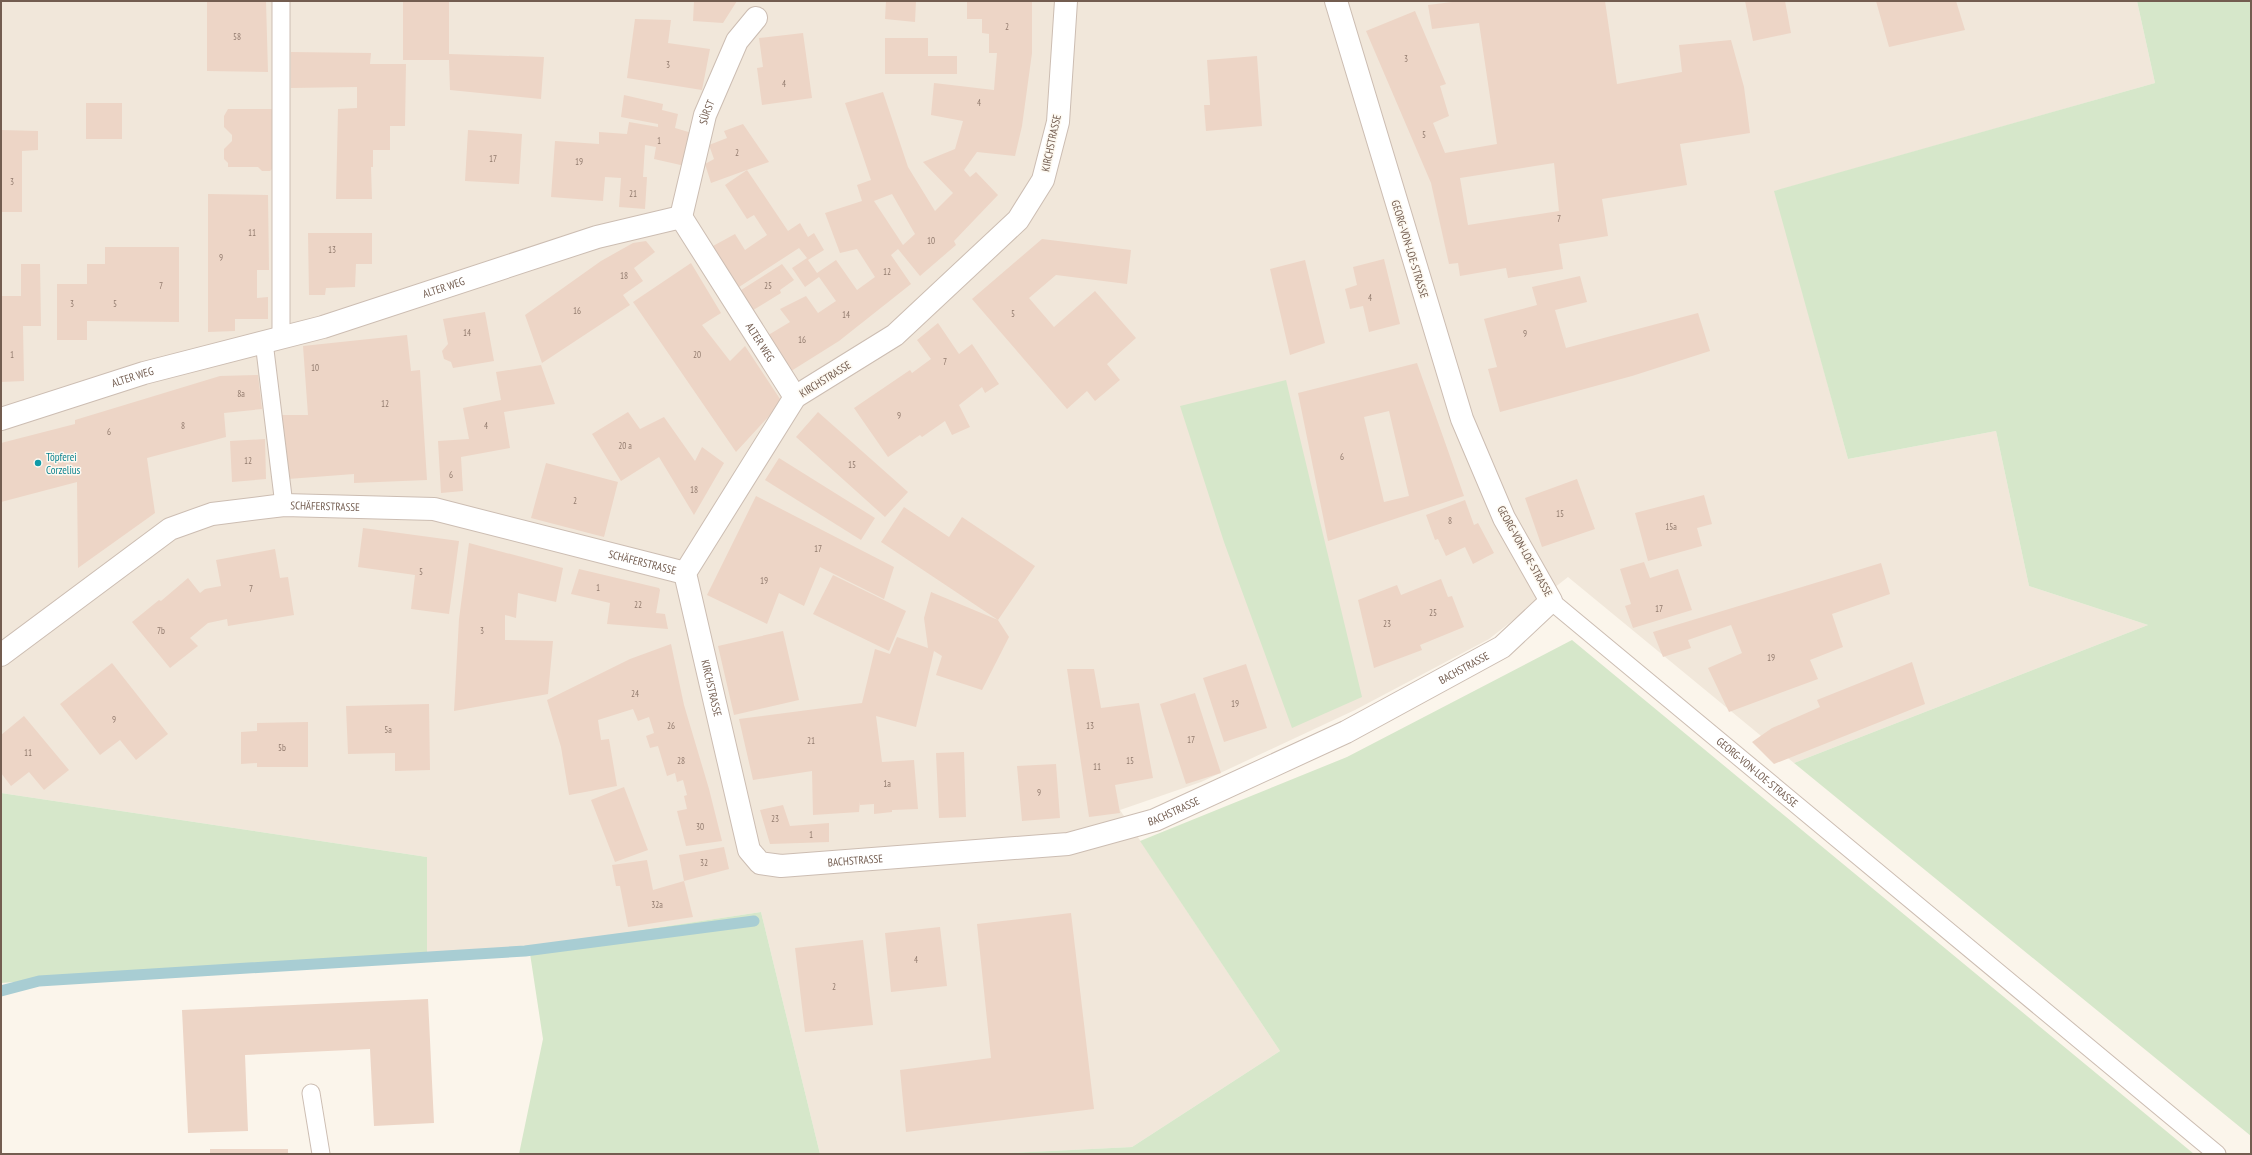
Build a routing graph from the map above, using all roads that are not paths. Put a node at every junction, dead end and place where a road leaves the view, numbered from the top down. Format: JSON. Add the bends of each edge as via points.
{"nodes":[{"id":1,"x":281,"y":1,"type":"edge"},
{"id":2,"x":1066,"y":1,"type":"edge"},
{"id":3,"x":1336,"y":1,"type":"edge"},
{"id":4,"x":756,"y":18,"type":"dead end"},
{"id":5,"x":681,"y":217,"type":"junction"},
{"id":6,"x":272,"y":340,"type":"junction"},
{"id":7,"x":795,"y":397,"type":"junction"},
{"id":8,"x":1,"y":419,"type":"edge"},
{"id":9,"x":284,"y":505,"type":"junction"},
{"id":10,"x":685,"y":573,"type":"junction"},
{"id":11,"x":1551,"y":600,"type":"junction"},
{"id":12,"x":1,"y":655,"type":"edge"},
{"id":13,"x":749,"y":850,"type":"joint"},
{"id":14,"x":311,"y":1093,"type":"dead end"},
{"id":15,"x":321,"y":1154,"type":"edge"},
{"id":16,"x":2217,"y":1154,"type":"edge"}],
"edges":[{"from":1,"to":6,"type":"lane"},
{"from":2,"to":7,"type":"street","name":"KIRCHSTRASSE","via":[[1058,122],[1042,180],[1018,220],[895,335]]},
{"from":3,"to":11,"type":"street","name":"GEORG-VON-LOE-STRASSE","via":[[1462,419],[1504,518]]},
{"from":4,"to":5,"type":"street","name":"SÜRST","via":[[738,41],[705,115]]},
{"from":5,"to":6,"type":"street","name":"ALTER WEG","via":[[597,237],[394,304]]},
{"from":5,"to":7,"type":"street","name":"ALTER WEG"},
{"from":6,"to":8,"type":"street","name":"ALTER WEG","via":[[144,373]]},
{"from":6,"to":9,"type":"lane"},
{"from":7,"to":10,"type":"street","name":"KIRCHSTRASSE"},
{"from":9,"to":10,"type":"street","name":"SCHÄFERSTRASSE","via":[[434,509]]},
{"from":9,"to":12,"type":"street","name":"SCHÄFERSTRASSE","via":[[212,514],[170,529]]},
{"from":10,"to":13,"type":"street","name":"KIRCHSTRASSE"},
{"from":11,"to":13,"type":"street","name":"BACHSTRASSE","via":[[1502,647],[1346,732],[1155,820],[1068,844],[781,866],[760,863]]},
{"from":11,"to":16,"type":"lane","name":"GEORG-VON-LOE-STRASSE"},
{"from":14,"to":15,"type":"lane"}]}
